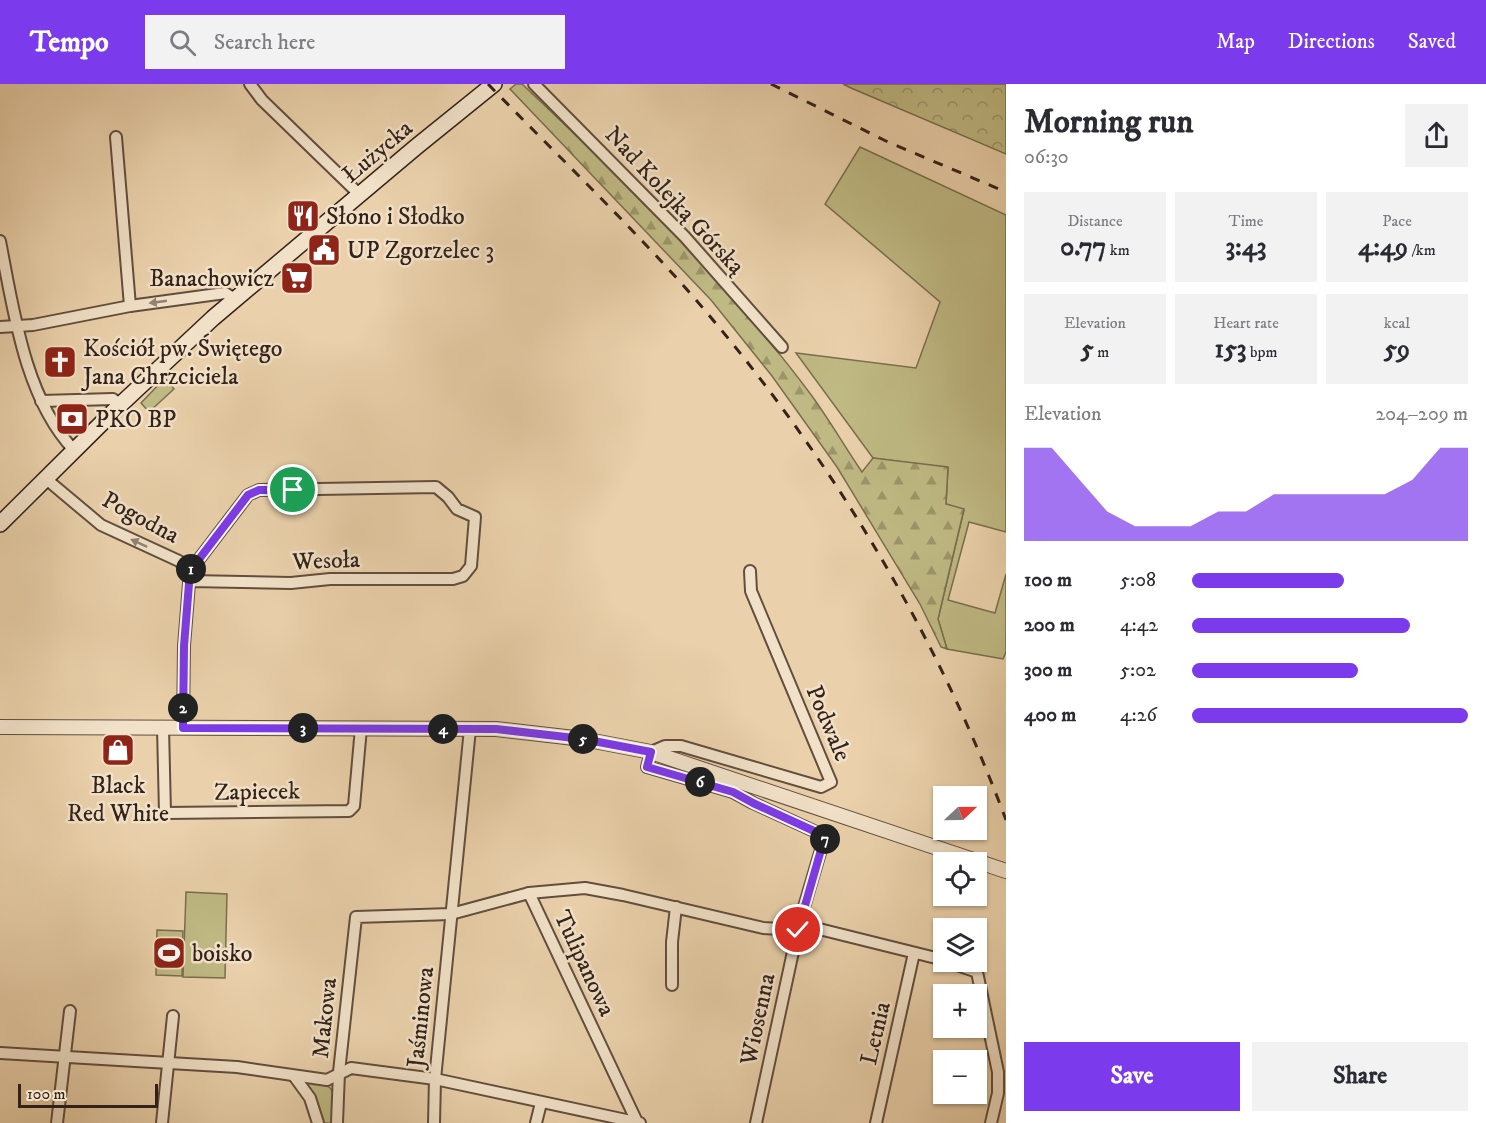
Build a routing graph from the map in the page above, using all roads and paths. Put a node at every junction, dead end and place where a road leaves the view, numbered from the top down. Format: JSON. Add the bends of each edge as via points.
{"nodes":[{"id":1,"x":250,"y":84,"type":"edge"},
{"id":2,"x":494,"y":84,"type":"edge"},
{"id":3,"x":534,"y":84,"type":"edge"},
{"id":4,"x":116,"y":137,"type":"dead end"},
{"id":5,"x":360,"y":195,"type":"junction"},
{"id":6,"x":0,"y":241,"type":"edge"},
{"id":7,"x":235,"y":299,"type":"junction"},
{"id":8,"x":130,"y":306,"type":"junction"},
{"id":9,"x":16,"y":326,"type":"junction"},
{"id":10,"x":0,"y":327,"type":"edge"},
{"id":11,"x":782,"y":347,"type":"dead end"},
{"id":12,"x":41,"y":401,"type":"junction"},
{"id":13,"x":120,"y":405,"type":"junction"},
{"id":14,"x":74,"y":450,"type":"junction"},
{"id":15,"x":45,"y":478,"type":"junction"},
{"id":16,"x":0,"y":524,"type":"edge"},
{"id":17,"x":750,"y":572,"type":"dead end"},
{"id":18,"x":190,"y":576,"type":"junction"},
{"id":19,"x":463,"y":576,"type":"joint"},
{"id":20,"x":0,"y":727,"type":"edge"},
{"id":21,"x":163,"y":727,"type":"junction"},
{"id":22,"x":183,"y":728,"type":"junction"},
{"id":23,"x":361,"y":728,"type":"junction"},
{"id":24,"x":470,"y":729,"type":"junction"},
{"id":25,"x":651,"y":752,"type":"junction"},
{"id":26,"x":1003,"y":870,"type":"edge"},
{"id":27,"x":528,"y":893,"type":"junction"},
{"id":28,"x":676,"y":907,"type":"junction"},
{"id":29,"x":451,"y":914,"type":"junction"},
{"id":30,"x":356,"y":917,"type":"joint"},
{"id":31,"x":799,"y":927,"type":"junction"},
{"id":32,"x":914,"y":953,"type":"junction"},
{"id":33,"x":933,"y":957,"type":"edge"},
{"id":34,"x":977,"y":972,"type":"edge"},
{"id":35,"x":672,"y":986,"type":"dead end"},
{"id":36,"x":70,"y":1011,"type":"dead end"},
{"id":37,"x":173,"y":1016,"type":"dead end"},
{"id":38,"x":0,"y":1053,"type":"edge"},
{"id":39,"x":66,"y":1056,"type":"junction"},
{"id":40,"x":169,"y":1062,"type":"junction"},
{"id":41,"x":339,"y":1072,"type":"junction"},
{"id":42,"x":294,"y":1076,"type":"junction"},
{"id":43,"x":435,"y":1079,"type":"junction"},
{"id":44,"x":541,"y":1103,"type":"junction"},
{"id":45,"x":57,"y":1123,"type":"edge"},
{"id":46,"x":162,"y":1123,"type":"edge"},
{"id":47,"x":318,"y":1123,"type":"edge"},
{"id":48,"x":337,"y":1123,"type":"edge"},
{"id":49,"x":434,"y":1123,"type":"edge"},
{"id":50,"x":536,"y":1123,"type":"edge"},
{"id":51,"x":639,"y":1123,"type":"edge"},
{"id":52,"x":756,"y":1123,"type":"edge"},
{"id":53,"x":876,"y":1123,"type":"edge"},
{"id":54,"x":991,"y":1123,"type":"edge"}],
"edges":[{"from":1,"to":5,"type":"street"},
{"from":2,"to":5,"type":"main road","name":"Łużycka"},
{"from":3,"to":11,"type":"street","name":"Nad Kolejką Górską","via":[[685,237]]},
{"from":4,"to":8,"type":"street"},
{"from":5,"to":7,"type":"main road","name":"Łużycka"},
{"from":6,"to":9,"type":"street"},
{"from":7,"to":8,"type":"street","one_way":true,"via":[[225,293]]},
{"from":7,"to":13,"type":"main road","name":"Łużycka"},
{"from":8,"to":9,"type":"street"},
{"from":9,"to":10,"type":"street"},
{"from":9,"to":12,"type":"street"},
{"from":12,"to":13,"type":"street","via":[[113,399]]},
{"from":12,"to":14,"type":"street","via":[[54,426]]},
{"from":13,"to":14,"type":"main road","name":"Łużycka"},
{"from":14,"to":15,"type":"main road","name":"Łużycka"},
{"from":15,"to":16,"type":"main road","name":"Łużycka"},
{"from":18,"to":15,"type":"street","name":"Pogodna","one_way":true,"via":[[179,561],[100,525]]},
{"from":17,"to":25,"type":"street","name":"Podwale","via":[[751,591],[831,782],[820,787],[681,746],[664,746]]},
{"from":18,"to":19,"type":"street","name":"Wesoła","via":[[291,583]]},
{"from":18,"to":19,"type":"street","name":"Pogodna","via":[[248,495],[259,490],[436,487],[457,509],[475,517],[471,567]]},
{"from":18,"to":22,"type":"street"},
{"from":20,"to":21,"type":"street"},
{"from":21,"to":22,"type":"street"},
{"from":21,"to":23,"type":"street","name":"Zapiecek","via":[[165,813],[349,810],[354,806]]},
{"from":22,"to":23,"type":"street"},
{"from":23,"to":24,"type":"street"},
{"from":24,"to":25,"type":"street","via":[[583,739]]},
{"from":24,"to":29,"type":"street","name":"Jaśminowa"},
{"from":25,"to":26,"type":"street"},
{"from":25,"to":31,"type":"street","name":"Wiosenna","via":[[647,767],[733,792],[825,836]]},
{"from":27,"to":28,"type":"street","via":[[585,888]]},
{"from":27,"to":29,"type":"street","name":"Tulipanowa"},
{"from":27,"to":51,"type":"street","name":"Tulipanowa"},
{"from":28,"to":31,"type":"street","via":[[763,928]]},
{"from":28,"to":35,"type":"street"},
{"from":29,"to":30,"type":"street","name":"Tulipanowa"},
{"from":29,"to":43,"type":"street","name":"Jaśminowa"},
{"from":30,"to":41,"type":"street","name":"Makowa"},
{"from":31,"to":32,"type":"street"},
{"from":31,"to":52,"type":"street","name":"Wiosenna"},
{"from":32,"to":33,"type":"street"},
{"from":32,"to":53,"type":"street","name":"Letnia"},
{"from":34,"to":54,"type":"street","via":[[998,1072]]},
{"from":36,"to":39,"type":"street"},
{"from":37,"to":40,"type":"street"},
{"from":38,"to":39,"type":"street"},
{"from":39,"to":40,"type":"street"},
{"from":39,"to":45,"type":"street"},
{"from":40,"to":42,"type":"street"},
{"from":40,"to":46,"type":"street"},
{"from":41,"to":42,"type":"street","via":[[327,1080]]},
{"from":41,"to":43,"type":"street","via":[[351,1068]]},
{"from":41,"to":48,"type":"street","name":"Makowa"},
{"from":42,"to":47,"type":"street","via":[[310,1098]]},
{"from":43,"to":44,"type":"street"},
{"from":43,"to":49,"type":"street","name":"Jaśminowa"},
{"from":44,"to":50,"type":"street"},
{"from":44,"to":51,"type":"street"}]}
